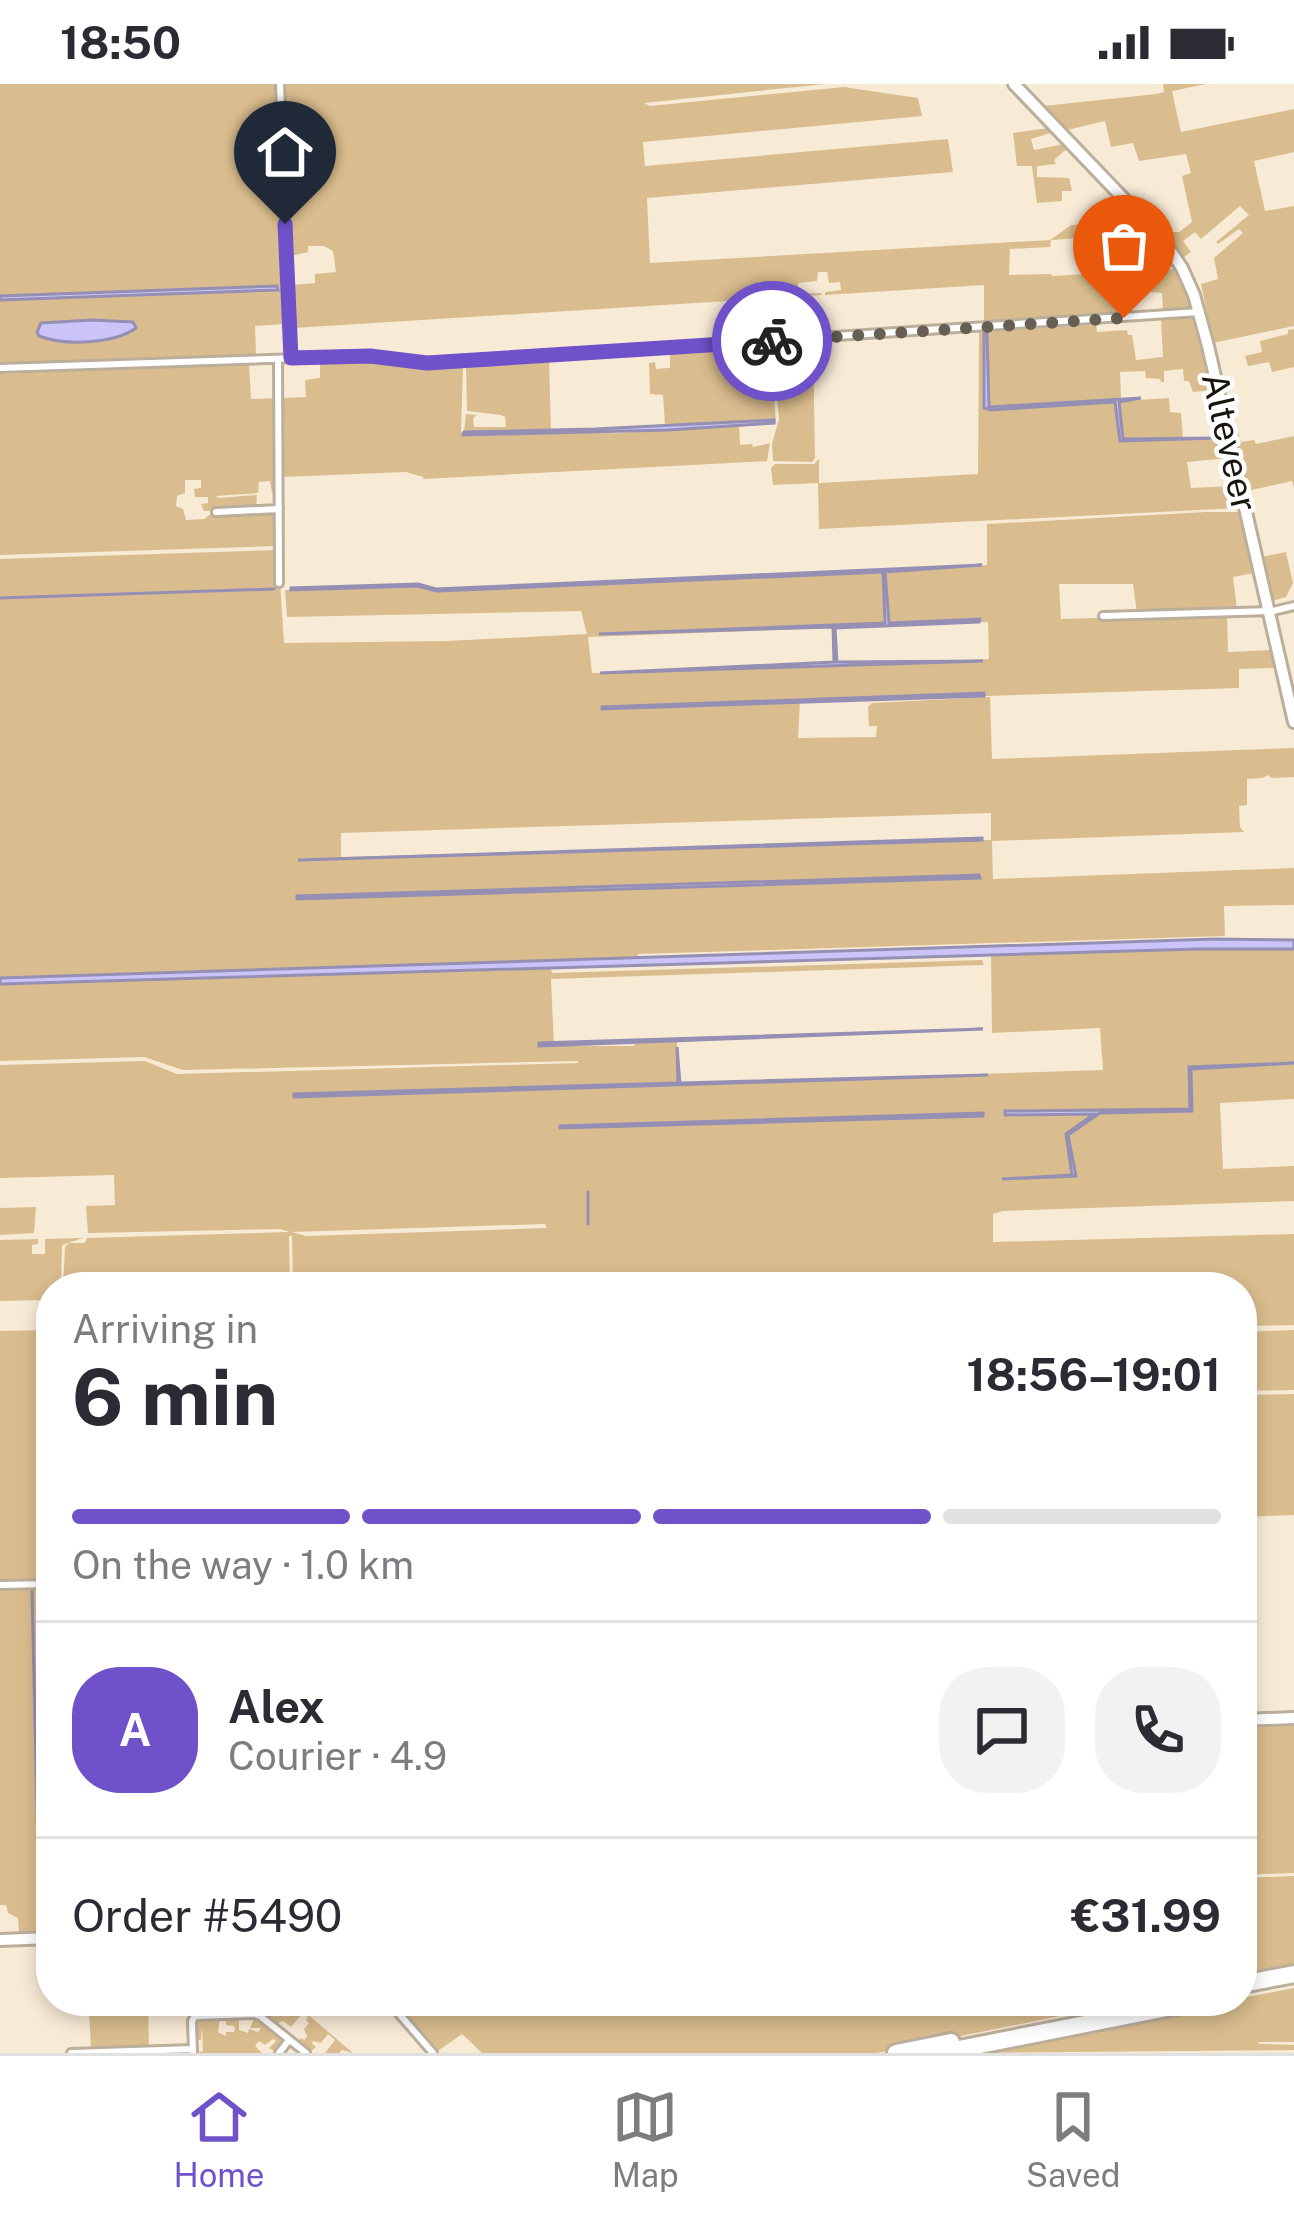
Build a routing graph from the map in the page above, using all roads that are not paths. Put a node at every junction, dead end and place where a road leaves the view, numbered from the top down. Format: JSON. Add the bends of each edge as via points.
{"nodes":[{"id":1,"x":280,"y":84,"type":"edge"},
{"id":2,"x":1014,"y":84,"type":"edge"},
{"id":3,"x":1199,"y":312,"type":"junction"},
{"id":4,"x":291,"y":358,"type":"junction"},
{"id":5,"x":278,"y":359,"type":"junction"},
{"id":6,"x":0,"y":368,"type":"edge"},
{"id":7,"x":279,"y":509,"type":"junction"},
{"id":8,"x":216,"y":512,"type":"dead end"},
{"id":9,"x":279,"y":584,"type":"dead end"},
{"id":10,"x":1294,"y":606,"type":"edge"},
{"id":11,"x":1268,"y":610,"type":"junction"},
{"id":12,"x":1103,"y":616,"type":"dead end"},
{"id":13,"x":1294,"y":722,"type":"edge"},
{"id":14,"x":36,"y":1584,"type":"edge"},
{"id":15,"x":0,"y":1585,"type":"edge"},
{"id":16,"x":1294,"y":1718,"type":"edge"},
{"id":17,"x":1257,"y":1719,"type":"edge"},
{"id":18,"x":36,"y":1939,"type":"edge"},
{"id":19,"x":0,"y":1940,"type":"edge"},
{"id":20,"x":1294,"y":1979,"type":"edge"},
{"id":21,"x":1257,"y":1986,"type":"edge"},
{"id":22,"x":195,"y":2016,"type":"edge"},
{"id":23,"x":260,"y":2016,"type":"edge"},
{"id":24,"x":401,"y":2016,"type":"edge"},
{"id":25,"x":1082,"y":2016,"type":"edge"},
{"id":26,"x":1126,"y":2016,"type":"edge"},
{"id":27,"x":290,"y":2040,"type":"junction"},
{"id":28,"x":193,"y":2051,"type":"edge"},
{"id":29,"x":71,"y":2053,"type":"edge"},
{"id":30,"x":279,"y":2053,"type":"edge"},
{"id":31,"x":306,"y":2053,"type":"edge"},
{"id":32,"x":433,"y":2053,"type":"edge"},
{"id":33,"x":896,"y":2053,"type":"edge"},
{"id":34,"x":939,"y":2053,"type":"edge"}],
"edges":[{"from":1,"to":4,"type":"street"},
{"from":2,"to":3,"type":"street","name":"Alteveer","via":[[1156,231]]},
{"from":3,"to":4,"type":"street","via":[[427,363]]},
{"from":3,"to":11,"type":"street","name":"Alteveer"},
{"from":4,"to":5,"type":"street"},
{"from":5,"to":6,"type":"street"},
{"from":5,"to":7,"type":"street"},
{"from":7,"to":8,"type":"street"},
{"from":7,"to":9,"type":"street"},
{"from":10,"to":11,"type":"street"},
{"from":11,"to":12,"type":"street"},
{"from":11,"to":13,"type":"street","name":"Alteveer"},
{"from":14,"to":15,"type":"street"},
{"from":16,"to":17,"type":"street"},
{"from":18,"to":19,"type":"street"},
{"from":20,"to":21,"type":"highway"},
{"from":22,"to":28,"type":"street"},
{"from":23,"to":27,"type":"street"},
{"from":24,"to":32,"type":"street"},
{"from":25,"to":33,"type":"highway"},
{"from":26,"to":34,"type":"highway"},
{"from":27,"to":30,"type":"street"},
{"from":27,"to":31,"type":"street"},
{"from":28,"to":29,"type":"street"}]}
